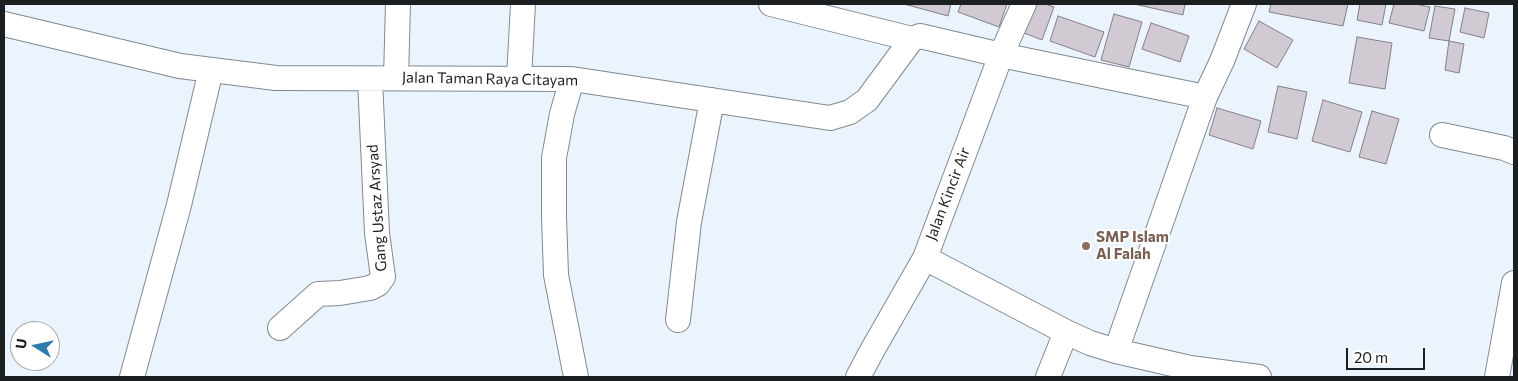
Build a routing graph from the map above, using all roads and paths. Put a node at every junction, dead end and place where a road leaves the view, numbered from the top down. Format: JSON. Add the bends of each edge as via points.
{"nodes":[{"id":1,"x":398,"y":4,"type":"edge"},
{"id":2,"x":523,"y":4,"type":"edge"},
{"id":3,"x":771,"y":4,"type":"edge"},
{"id":4,"x":1024,"y":4,"type":"edge"},
{"id":5,"x":1244,"y":4,"type":"edge"},
{"id":6,"x":4,"y":24,"type":"edge"},
{"id":7,"x":912,"y":39,"type":"junction"},
{"id":8,"x":1001,"y":55,"type":"junction"},
{"id":9,"x":211,"y":70,"type":"junction"},
{"id":10,"x":396,"y":78,"type":"junction"},
{"id":11,"x":519,"y":78,"type":"junction"},
{"id":12,"x":370,"y":79,"type":"junction"},
{"id":13,"x":572,"y":79,"type":"junction"},
{"id":14,"x":1205,"y":97,"type":"junction"},
{"id":15,"x":712,"y":100,"type":"junction"},
{"id":16,"x":1442,"y":135,"type":"dead end"},
{"id":17,"x":1514,"y":152,"type":"edge"},
{"id":18,"x":924,"y":258,"type":"junction"},
{"id":19,"x":1514,"y":282,"type":"edge"},
{"id":20,"x":678,"y":320,"type":"dead end"},
{"id":21,"x":280,"y":328,"type":"dead end"},
{"id":22,"x":1066,"y":332,"type":"junction"},
{"id":23,"x":1116,"y":351,"type":"junction"},
{"id":24,"x":1188,"y":372,"type":"edge"},
{"id":25,"x":132,"y":377,"type":"edge"},
{"id":26,"x":576,"y":377,"type":"edge"},
{"id":27,"x":858,"y":377,"type":"edge"},
{"id":28,"x":1048,"y":377,"type":"edge"},
{"id":29,"x":1259,"y":377,"type":"edge"},
{"id":30,"x":1497,"y":377,"type":"edge"}],
"edges":[{"from":1,"to":10,"type":"street"},
{"from":2,"to":11,"type":"street"},
{"from":3,"to":7,"type":"street"},
{"from":4,"to":8,"type":"street","name":"Jalan Kincir Air"},
{"from":5,"to":14,"type":"street"},
{"from":6,"to":9,"type":"street","name":"Jalan Taman Raya Citayam","via":[[180,66]]},
{"from":7,"to":8,"type":"street","via":[[920,36]]},
{"from":7,"to":15,"type":"street","name":"Jalan Taman Raya Citayam","via":[[867,100],[850,112],[830,118]]},
{"from":8,"to":14,"type":"street"},
{"from":8,"to":18,"type":"street","name":"Jalan Kincir Air"},
{"from":9,"to":12,"type":"street","name":"Jalan Taman Raya Citayam","via":[[276,78]]},
{"from":9,"to":25,"type":"street","via":[[179,205]]},
{"from":10,"to":11,"type":"street","name":"Jalan Taman Raya Citayam"},
{"from":10,"to":12,"type":"street","name":"Jalan Taman Raya Citayam"},
{"from":11,"to":13,"type":"street","name":"Jalan Taman Raya Citayam"},
{"from":12,"to":21,"type":"street","name":"Gang Ustaz Arsyad","via":[[376,215],[383,277],[370,288],[318,294]]},
{"from":13,"to":15,"type":"street","name":"Jalan Taman Raya Citayam"},
{"from":13,"to":26,"type":"street","via":[[554,158],[554,217],[556,275]]},
{"from":14,"to":23,"type":"street"},
{"from":15,"to":20,"type":"street","via":[[689,222]]},
{"from":16,"to":17,"type":"street"},
{"from":18,"to":22,"type":"street"},
{"from":18,"to":27,"type":"street","name":"Jalan Kincir Air"},
{"from":19,"to":30,"type":"street"},
{"from":22,"to":23,"type":"street"},
{"from":22,"to":28,"type":"street"},
{"from":23,"to":24,"type":"street"},
{"from":24,"to":29,"type":"street"}]}
